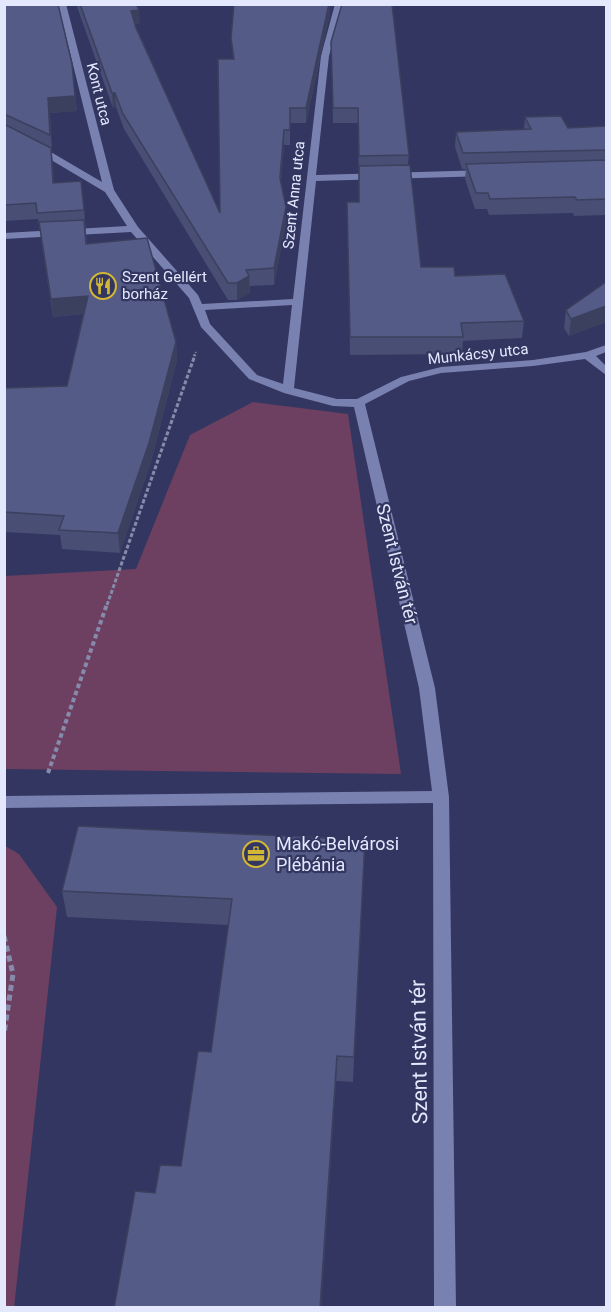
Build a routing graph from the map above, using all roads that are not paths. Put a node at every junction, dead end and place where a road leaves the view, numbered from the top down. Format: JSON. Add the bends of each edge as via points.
{"nodes":[{"id":1,"x":62,"y":4,"type":"edge"},
{"id":2,"x":339,"y":4,"type":"edge"},
{"id":3,"x":4,"y":133,"type":"edge"},
{"id":4,"x":500,"y":173,"type":"edge"},
{"id":5,"x":310,"y":178,"type":"junction"},
{"id":6,"x":109,"y":190,"type":"junction"},
{"id":7,"x":134,"y":228,"type":"junction"},
{"id":8,"x":4,"y":236,"type":"edge"},
{"id":9,"x":297,"y":302,"type":"junction"},
{"id":10,"x":198,"y":307,"type":"junction"},
{"id":11,"x":606,"y":348,"type":"edge"},
{"id":12,"x":588,"y":355,"type":"junction"},
{"id":13,"x":606,"y":372,"type":"edge"},
{"id":14,"x":288,"y":390,"type":"junction"},
{"id":15,"x":359,"y":404,"type":"junction"},
{"id":16,"x":441,"y":797,"type":"junction"},
{"id":17,"x":4,"y":802,"type":"edge"},
{"id":18,"x":445,"y":1308,"type":"edge"}],
"edges":[{"from":1,"to":6,"type":"street","name":"Kont utca"},
{"from":2,"to":5,"type":"street","name":"Szent Anna utca","via":[[326,56]]},
{"from":3,"to":6,"type":"street","via":[[29,143]]},
{"from":4,"to":5,"type":"street"},
{"from":5,"to":9,"type":"street","name":"Szent Anna utca"},
{"from":6,"to":7,"type":"street"},
{"from":7,"to":8,"type":"street"},
{"from":7,"to":10,"type":"street","via":[[194,297]]},
{"from":9,"to":10,"type":"street"},
{"from":9,"to":14,"type":"street","name":"Szent Anna utca"},
{"from":10,"to":14,"type":"street","via":[[205,326],[254,377]]},
{"from":11,"to":12,"type":"street","name":"Munkácsy utca"},
{"from":12,"to":13,"type":"street"},
{"from":12,"to":15,"type":"street","name":"Munkácsy utca","via":[[441,370],[405,379]]},
{"from":14,"to":15,"type":"street","via":[[337,403]]},
{"from":15,"to":16,"type":"street","name":"Szent István tér","via":[[427,688]]},
{"from":16,"to":17,"type":"street"},
{"from":16,"to":18,"type":"street","name":"Szent István tér"}]}
